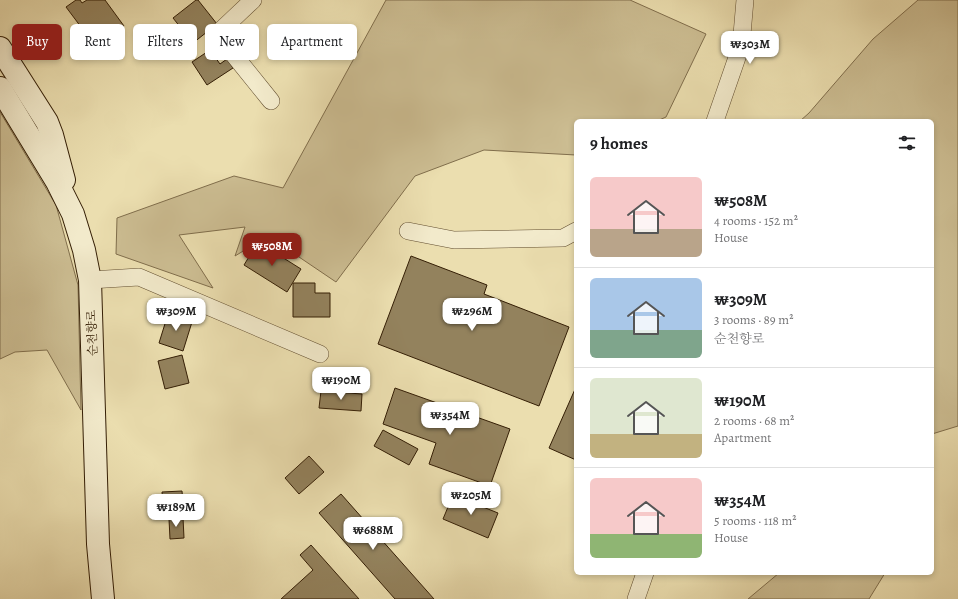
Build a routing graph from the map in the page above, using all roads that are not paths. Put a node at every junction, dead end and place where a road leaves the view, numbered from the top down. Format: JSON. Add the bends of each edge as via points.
{"nodes":[{"id":1,"x":253,"y":0,"type":"edge"},
{"id":2,"x":746,"y":0,"type":"edge"},
{"id":3,"x":0,"y":48,"type":"edge"},
{"id":4,"x":0,"y":88,"type":"edge"},
{"id":5,"x":271,"y":101,"type":"dead end"},
{"id":6,"x":716,"y":119,"type":"edge"},
{"id":7,"x":73,"y":214,"type":"junction"},
{"id":8,"x":408,"y":231,"type":"dead end"},
{"id":9,"x":574,"y":232,"type":"edge"},
{"id":10,"x":90,"y":280,"type":"junction"},
{"id":11,"x":320,"y":354,"type":"dead end"},
{"id":12,"x":644,"y":575,"type":"edge"},
{"id":13,"x":103,"y":599,"type":"edge"},
{"id":14,"x":636,"y":599,"type":"edge"}],
"edges":[{"from":1,"to":5,"type":"street","via":[[217,34]]},
{"from":2,"to":6,"type":"street","via":[[741,46]]},
{"from":3,"to":7,"type":"main road","via":[[47,122]]},
{"from":4,"to":7,"type":"main road","name":"순천향로","via":[[57,182]]},
{"from":7,"to":10,"type":"main road","name":"순천향로"},
{"from":8,"to":9,"type":"street","via":[[454,240],[563,238]]},
{"from":10,"to":11,"type":"street","via":[[138,277]]},
{"from":10,"to":13,"type":"main road","name":"순천향로","via":[[98,544]]},
{"from":12,"to":14,"type":"street"}]}
